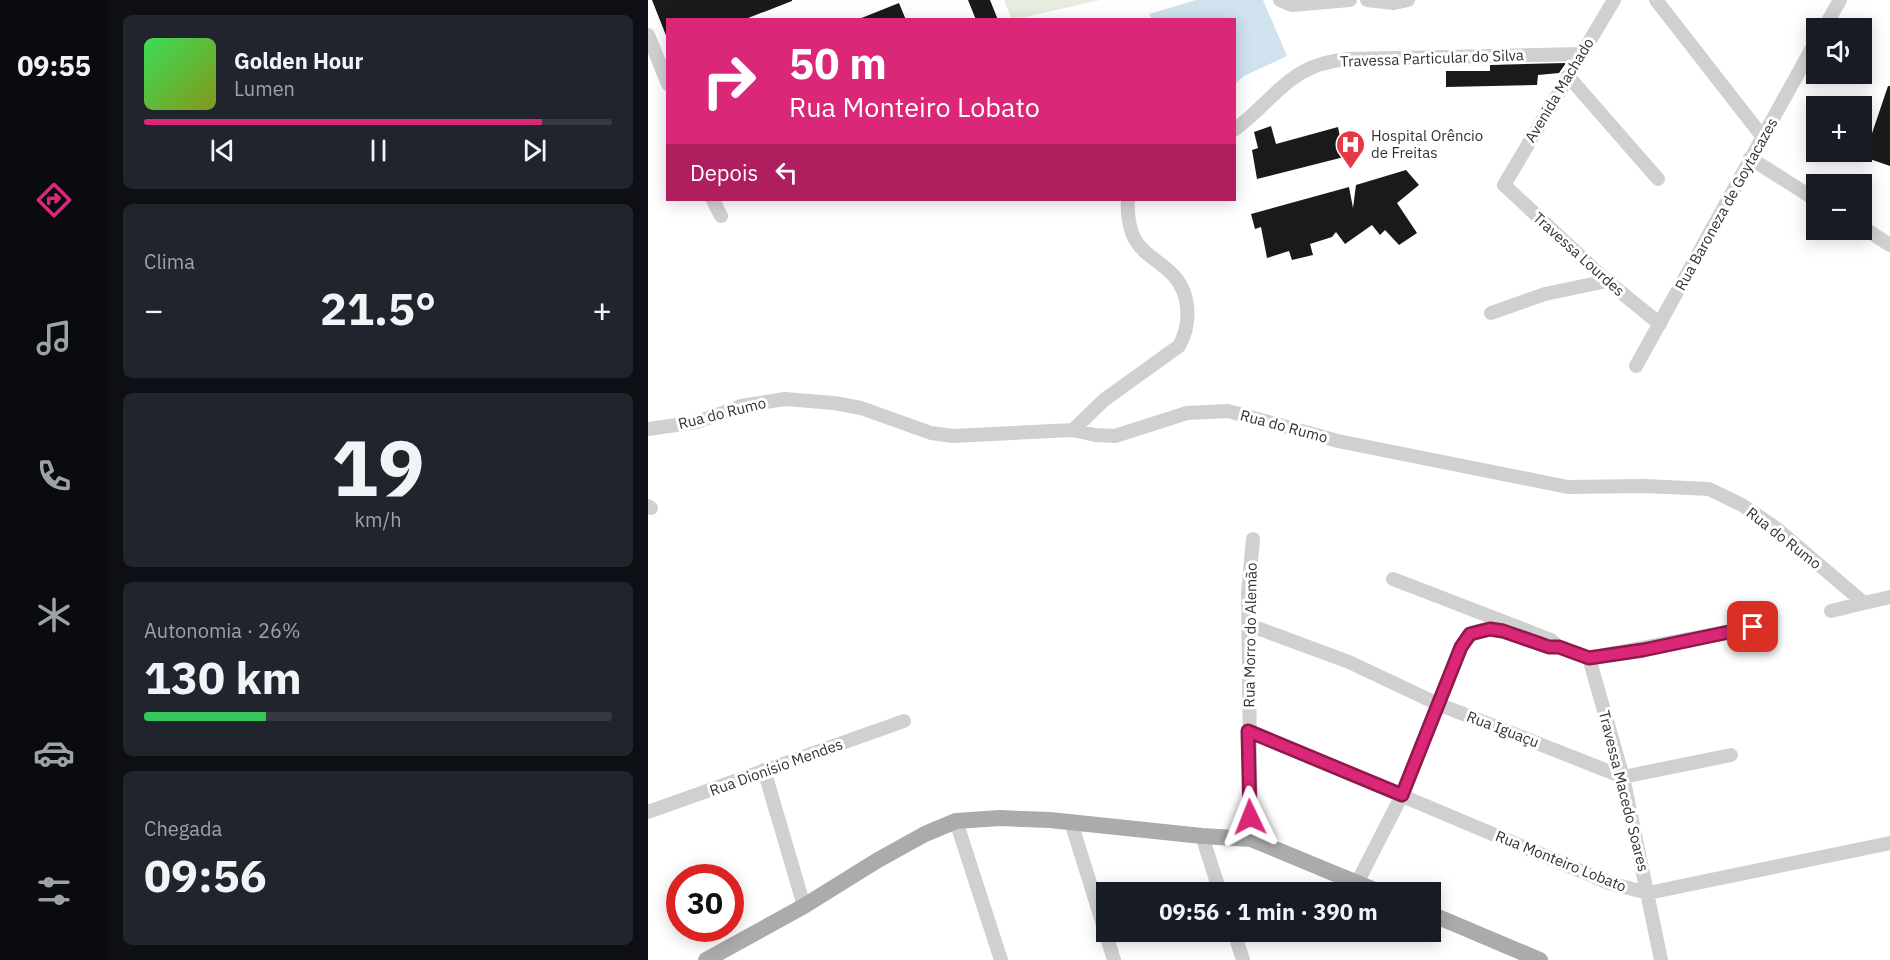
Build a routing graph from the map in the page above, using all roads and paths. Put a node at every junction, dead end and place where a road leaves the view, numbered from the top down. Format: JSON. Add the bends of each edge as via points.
{"nodes":[{"id":1,"x":1280,"y":0,"type":"edge"},
{"id":2,"x":1350,"y":0,"type":"edge"},
{"id":3,"x":1367,"y":0,"type":"edge"},
{"id":4,"x":1408,"y":0,"type":"edge"},
{"id":5,"x":1614,"y":0,"type":"edge"},
{"id":6,"x":1656,"y":0,"type":"edge"},
{"id":7,"x":1840,"y":0,"type":"edge"},
{"id":8,"x":1830,"y":18,"type":"edge"},
{"id":9,"x":648,"y":35,"type":"edge"},
{"id":10,"x":1581,"y":54,"type":"junction"},
{"id":11,"x":1806,"y":59,"type":"edge"},
{"id":12,"x":1568,"y":76,"type":"junction"},
{"id":13,"x":666,"y":79,"type":"edge"},
{"id":14,"x":1236,"y":128,"type":"edge"},
{"id":15,"x":1762,"y":136,"type":"junction"},
{"id":16,"x":1750,"y":158,"type":"junction"},
{"id":17,"x":1658,"y":179,"type":"dead end"},
{"id":18,"x":1505,"y":180,"type":"joint"},
{"id":19,"x":1806,"y":194,"type":"edge"},
{"id":20,"x":713,"y":201,"type":"edge"},
{"id":21,"x":1128,"y":201,"type":"edge"},
{"id":22,"x":720,"y":216,"type":"dead end"},
{"id":23,"x":1872,"y":233,"type":"edge"},
{"id":24,"x":1890,"y":245,"type":"edge"},
{"id":25,"x":1607,"y":281,"type":"junction"},
{"id":26,"x":1491,"y":313,"type":"dead end"},
{"id":27,"x":1660,"y":324,"type":"junction"},
{"id":28,"x":1636,"y":366,"type":"dead end"},
{"id":29,"x":648,"y":429,"type":"edge"},
{"id":30,"x":1073,"y":430,"type":"junction"},
{"id":31,"x":1253,"y":539,"type":"dead end"},
{"id":32,"x":1393,"y":579,"type":"dead end"},
{"id":33,"x":1890,"y":597,"type":"edge"},
{"id":34,"x":1864,"y":603,"type":"junction"},
{"id":35,"x":1831,"y":611,"type":"dead end"},
{"id":36,"x":1249,"y":625,"type":"junction"},
{"id":37,"x":1753,"y":627,"type":"dead end"},
{"id":38,"x":1559,"y":647,"type":"junction"},
{"id":39,"x":1589,"y":658,"type":"junction"},
{"id":40,"x":1438,"y":704,"type":"junction"},
{"id":41,"x":904,"y":721,"type":"dead end"},
{"id":42,"x":1248,"y":731,"type":"junction"},
{"id":43,"x":1731,"y":755,"type":"dead end"},
{"id":44,"x":764,"y":771,"type":"junction"},
{"id":45,"x":1623,"y":777,"type":"junction"},
{"id":46,"x":1402,"y":795,"type":"junction"},
{"id":47,"x":648,"y":813,"type":"edge"},
{"id":48,"x":956,"y":821,"type":"junction"},
{"id":49,"x":1071,"y":822,"type":"junction"},
{"id":50,"x":1202,"y":836,"type":"junction"},
{"id":51,"x":1251,"y":839,"type":"junction"},
{"id":52,"x":1890,"y":843,"type":"edge"},
{"id":53,"x":1218,"y":882,"type":"edge"},
{"id":54,"x":1355,"y":882,"type":"edge"},
{"id":55,"x":1358,"y":882,"type":"edge"},
{"id":56,"x":1648,"y":893,"type":"junction"},
{"id":57,"x":804,"y":906,"type":"junction"},
{"id":58,"x":1441,"y":918,"type":"edge"},
{"id":59,"x":1237,"y":942,"type":"edge"},
{"id":60,"x":706,"y":960,"type":"edge"},
{"id":61,"x":1000,"y":960,"type":"edge"},
{"id":62,"x":1114,"y":960,"type":"edge"},
{"id":63,"x":1243,"y":960,"type":"edge"},
{"id":64,"x":1540,"y":960,"type":"edge"},
{"id":65,"x":1661,"y":960,"type":"edge"}],
"edges":[{"from":1,"to":2,"type":"street","via":[[1292,5]]},
{"from":3,"to":4,"type":"street"},
{"from":5,"to":10,"type":"street","name":"Avenida Machado"},
{"from":6,"to":15,"type":"street"},
{"from":7,"to":8,"type":"street"},
{"from":9,"to":13,"type":"street"},
{"from":10,"to":12,"type":"street","name":"Avenida Machado"},
{"from":10,"to":14,"type":"street","name":"Travessa Particular do Silva","via":[[1348,59],[1320,63],[1294,76]]},
{"from":11,"to":15,"type":"street","name":"Rua Baroneza de Goytacazes"},
{"from":12,"to":17,"type":"street"},
{"from":12,"to":18,"type":"street","name":"Avenida Machado"},
{"from":15,"to":16,"type":"street","name":"Rua Baroneza de Goytacazes"},
{"from":16,"to":19,"type":"street"},
{"from":16,"to":27,"type":"street","name":"Rua Baroneza de Goytacazes"},
{"from":18,"to":25,"type":"street","name":"Travessa Lourdes","via":[[1504,185]]},
{"from":20,"to":22,"type":"street"},
{"from":21,"to":30,"type":"street","via":[[1137,243],[1174,275],[1185,296],[1185,336],[1179,346],[1104,400]]},
{"from":23,"to":24,"type":"street"},
{"from":25,"to":26,"type":"street","via":[[1545,294]]},
{"from":25,"to":27,"type":"street","name":"Travessa Lourdes"},
{"from":27,"to":28,"type":"street","name":"Rua Baroneza de Goytacazes"},
{"from":29,"to":30,"type":"street","name":"Rua do Rumo","via":[[697,422],[741,406],[785,399],[861,408],[931,433],[953,436]]},
{"from":30,"to":34,"type":"street","name":"Rua do Rumo","via":[[1115,436],[1187,412],[1228,411],[1338,441],[1568,487],[1709,489],[1776,528]]},
{"from":31,"to":36,"type":"street","name":"Rua Morro do Alemão"},
{"from":32,"to":38,"type":"street","via":[[1551,640]]},
{"from":33,"to":34,"type":"street"},
{"from":34,"to":35,"type":"street"},
{"from":36,"to":40,"type":"street","name":"Rua Iguaçu","via":[[1349,662]]},
{"from":36,"to":42,"type":"street","name":"Rua Morro do Alemão"},
{"from":37,"to":39,"type":"street"},
{"from":38,"to":39,"type":"street"},
{"from":38,"to":40,"type":"street","via":[[1490,629],[1470,634]]},
{"from":39,"to":45,"type":"street","name":"Travessa Macedo Soares"},
{"from":40,"to":45,"type":"street","name":"Rua Iguaçu"},
{"from":40,"to":46,"type":"street"},
{"from":41,"to":44,"type":"street","name":"Rua Dionísio Mendes"},
{"from":42,"to":46,"type":"street","name":"Rua Monteiro Lobato"},
{"from":42,"to":51,"type":"street","name":"Rua Morro do Alemão"},
{"from":43,"to":45,"type":"street"},
{"from":44,"to":47,"type":"street","name":"Rua Dionísio Mendes"},
{"from":44,"to":57,"type":"street"},
{"from":45,"to":56,"type":"street","name":"Travessa Macedo Soares"},
{"from":46,"to":55,"type":"street"},
{"from":46,"to":56,"type":"street","name":"Rua Monteiro Lobato","via":[[1609,883]]},
{"from":48,"to":49,"type":"main road","via":[[1000,818]]},
{"from":48,"to":57,"type":"main road","via":[[925,834]]},
{"from":48,"to":61,"type":"street"},
{"from":49,"to":50,"type":"main road"},
{"from":49,"to":62,"type":"street"},
{"from":50,"to":51,"type":"main road"},
{"from":50,"to":53,"type":"street"},
{"from":51,"to":54,"type":"main road"},
{"from":52,"to":56,"type":"street","name":"Rua Monteiro Lobato"},
{"from":56,"to":65,"type":"street","name":"Travessa Macedo Soares"},
{"from":57,"to":60,"type":"main road"},
{"from":58,"to":64,"type":"main road"},
{"from":59,"to":63,"type":"street"}]}
